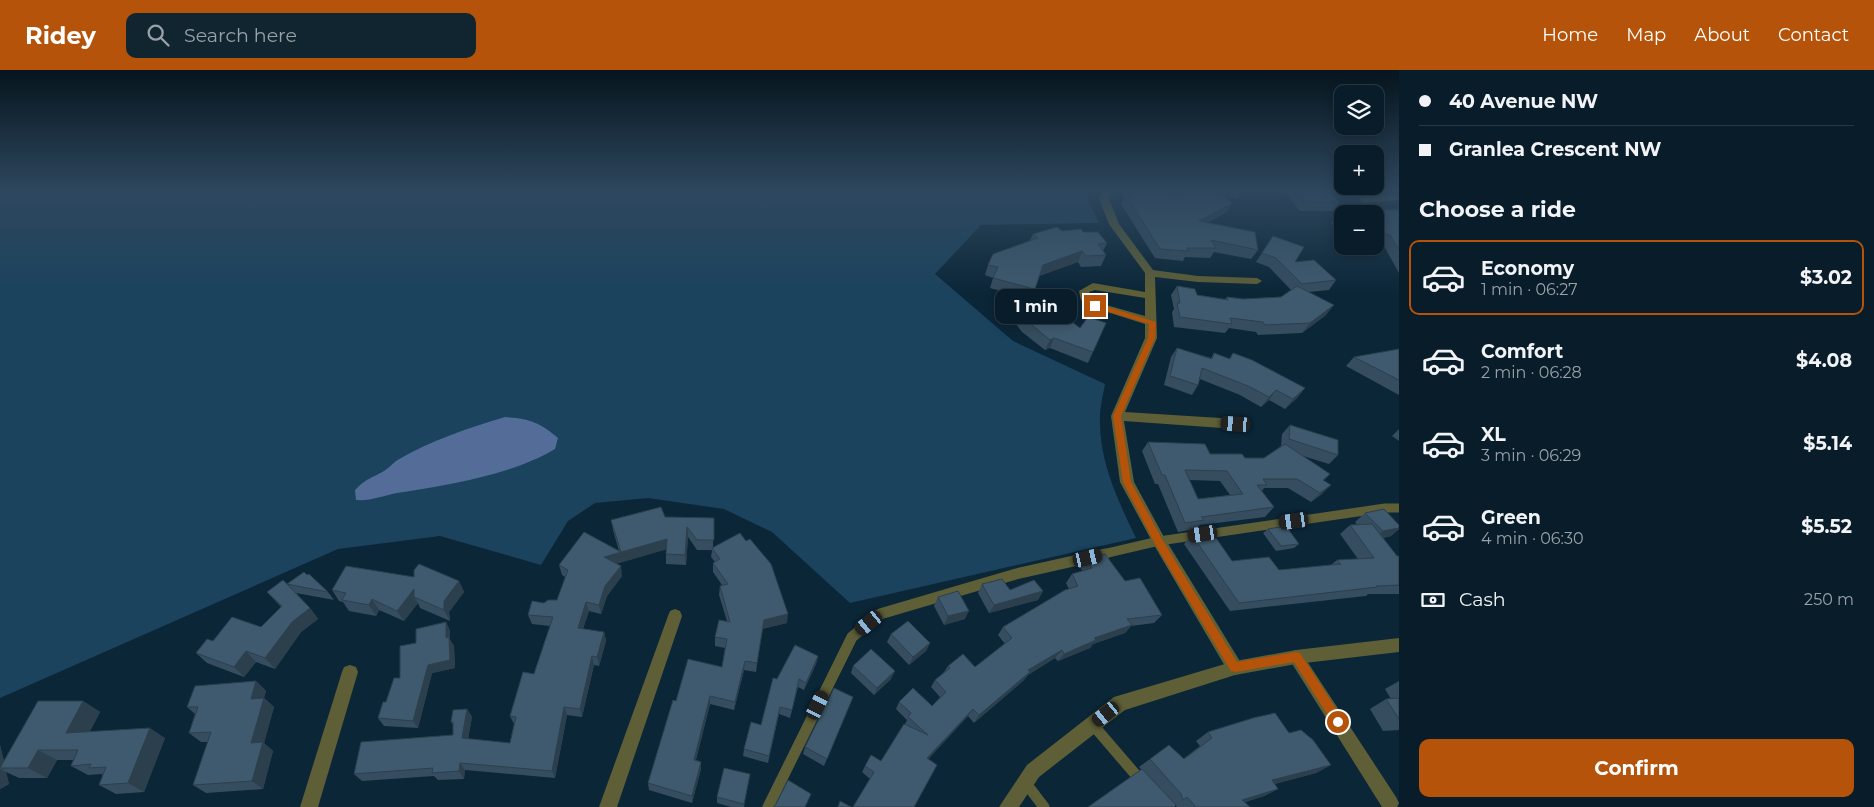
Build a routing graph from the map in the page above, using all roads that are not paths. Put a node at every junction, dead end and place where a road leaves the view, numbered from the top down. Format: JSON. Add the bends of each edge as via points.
{"nodes":[{"id":1,"x":1114,"y":224,"type":"edge"},
{"id":2,"x":1150,"y":273,"type":"junction"},
{"id":3,"x":1257,"y":281,"type":"dead end"},
{"id":4,"x":1151,"y":296,"type":"junction"},
{"id":5,"x":1152,"y":322,"type":"junction"},
{"id":6,"x":1117,"y":416,"type":"junction"},
{"id":7,"x":1236,"y":424,"type":"dead end"},
{"id":8,"x":1399,"y":508,"type":"edge"},
{"id":9,"x":1159,"y":541,"type":"junction"},
{"id":10,"x":675,"y":616,"type":"dead end"},
{"id":11,"x":1399,"y":644,"type":"edge"},
{"id":12,"x":1296,"y":657,"type":"junction"},
{"id":13,"x":1235,"y":668,"type":"junction"},
{"id":14,"x":350,"y":672,"type":"dead end"},
{"id":15,"x":1093,"y":725,"type":"junction"},
{"id":16,"x":1025,"y":782,"type":"junction"},
{"id":17,"x":1151,"y":792,"type":"edge"},
{"id":18,"x":1390,"y":803,"type":"dead end"},
{"id":19,"x":309,"y":807,"type":"edge"},
{"id":20,"x":608,"y":807,"type":"edge"},
{"id":21,"x":768,"y":807,"type":"edge"},
{"id":22,"x":1008,"y":807,"type":"edge"},
{"id":23,"x":1044,"y":807,"type":"edge"}],
"edges":[{"from":1,"to":2,"type":"street"},
{"from":2,"to":3,"type":"street"},
{"from":2,"to":4,"type":"street"},
{"from":4,"to":5,"type":"street"},
{"from":4,"to":5,"type":"street","via":[[1092,286],[1084,291],[1085,298],[1095,306]]},
{"from":5,"to":6,"type":"street","via":[[1151,338]]},
{"from":6,"to":7,"type":"street"},
{"from":6,"to":9,"type":"street","via":[[1127,482]]},
{"from":8,"to":9,"type":"lane"},
{"from":9,"to":13,"type":"street"},
{"from":9,"to":21,"type":"lane","via":[[1016,574],[880,614],[852,637]]},
{"from":10,"to":20,"type":"street"},
{"from":11,"to":12,"type":"street"},
{"from":12,"to":13,"type":"street"},
{"from":12,"to":18,"type":"street"},
{"from":13,"to":15,"type":"street","via":[[1120,703]]},
{"from":14,"to":19,"type":"street"},
{"from":15,"to":16,"type":"street","via":[[1033,771]]},
{"from":15,"to":17,"type":"lane"},
{"from":16,"to":22,"type":"street"},
{"from":16,"to":23,"type":"lane"}]}
